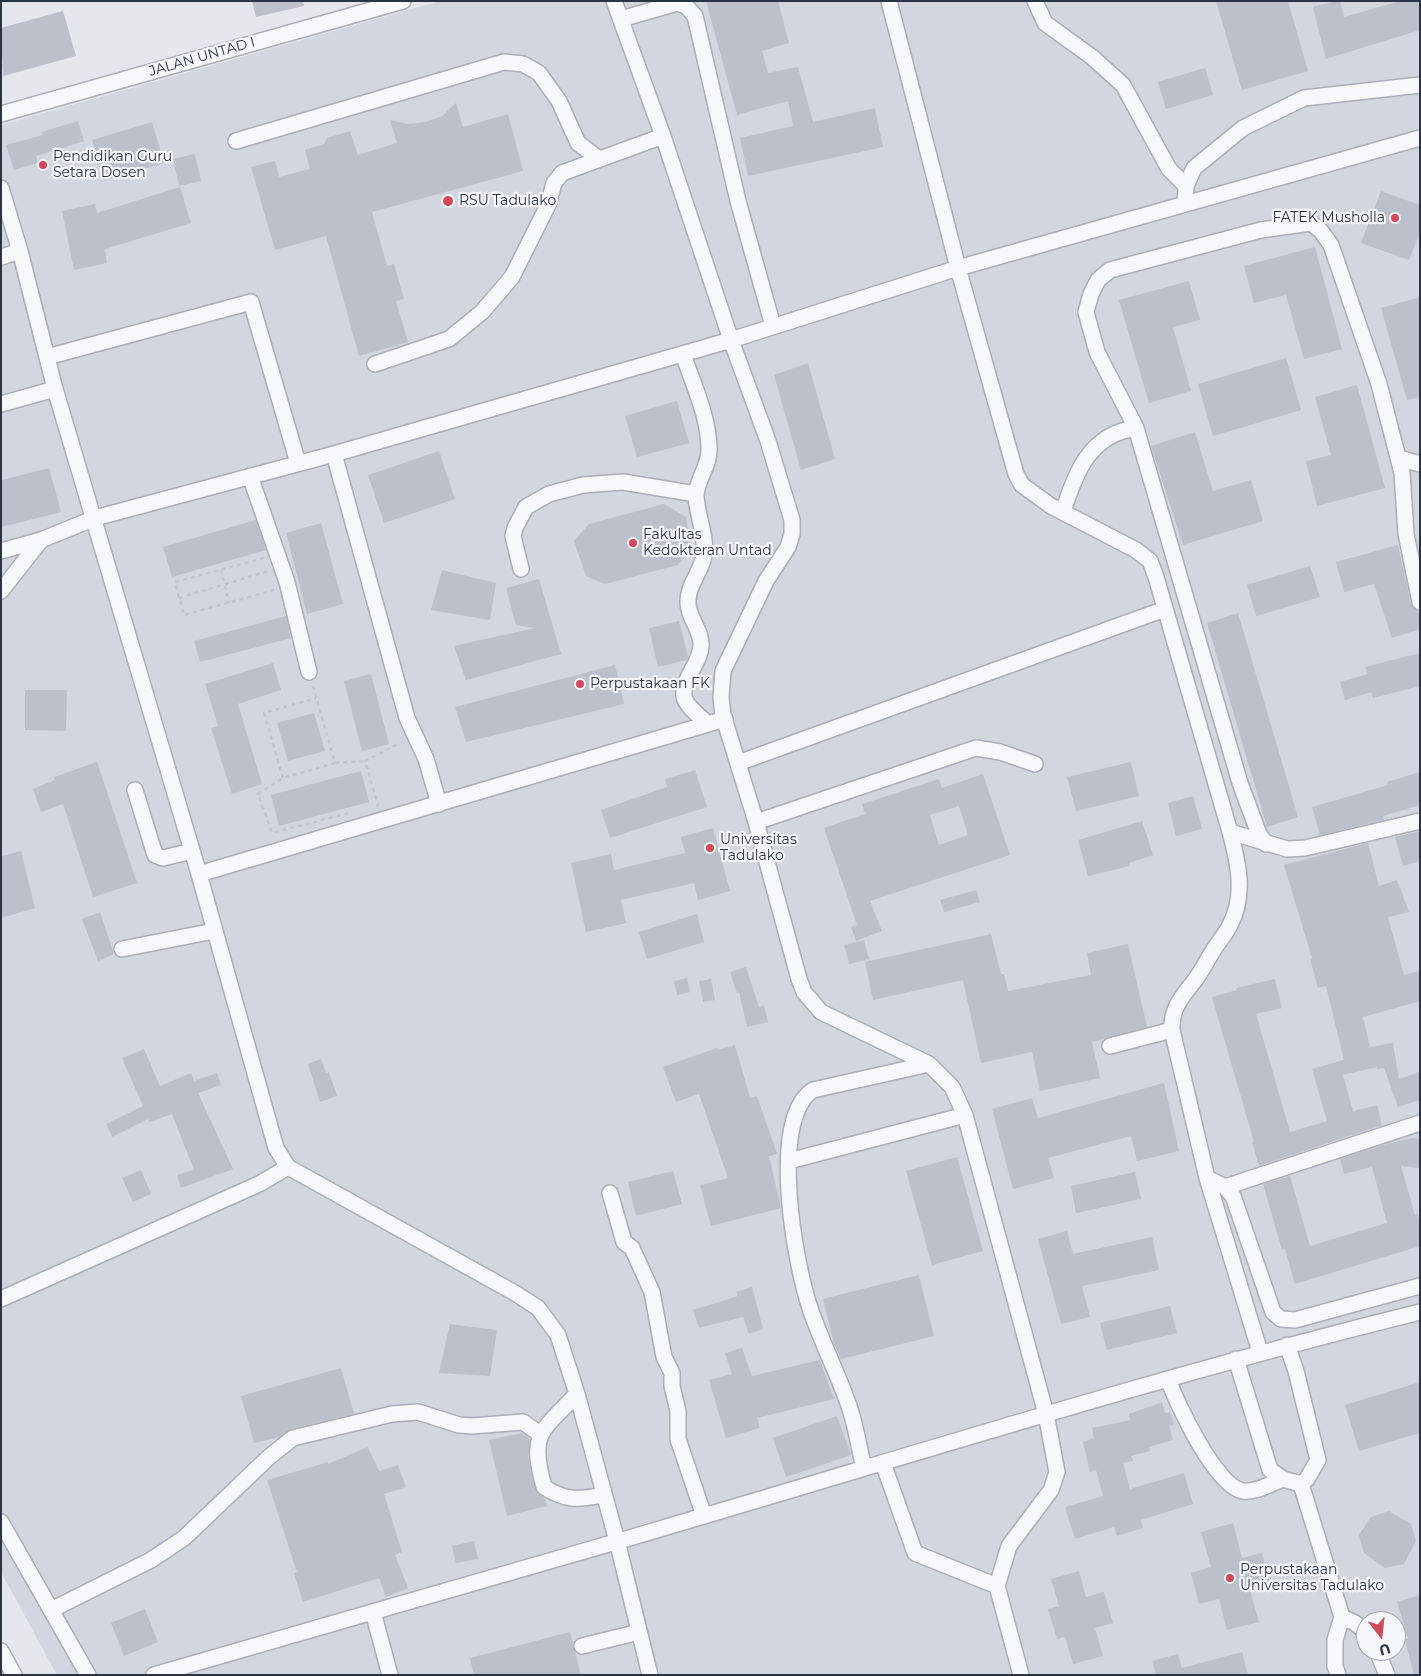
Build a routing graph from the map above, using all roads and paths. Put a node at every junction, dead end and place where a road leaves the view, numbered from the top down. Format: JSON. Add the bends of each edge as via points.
{"nodes":[{"id":1,"x":403,"y":1,"type":"edge"},
{"id":2,"x":614,"y":1,"type":"edge"},
{"id":3,"x":889,"y":1,"type":"edge"},
{"id":4,"x":1035,"y":1,"type":"edge"},
{"id":5,"x":621,"y":20,"type":"junction"},
{"id":6,"x":1420,"y":85,"type":"edge"},
{"id":7,"x":1,"y":114,"type":"edge"},
{"id":8,"x":663,"y":136,"type":"junction"},
{"id":9,"x":1420,"y":138,"type":"edge"},
{"id":10,"x":236,"y":141,"type":"dead end"},
{"id":11,"x":599,"y":159,"type":"junction"},
{"id":12,"x":1186,"y":186,"type":"junction"},
{"id":13,"x":1,"y":188,"type":"edge"},
{"id":14,"x":1185,"y":204,"type":"junction"},
{"id":15,"x":20,"y":251,"type":"junction"},
{"id":16,"x":1,"y":257,"type":"edge"},
{"id":17,"x":958,"y":268,"type":"junction"},
{"id":18,"x":773,"y":326,"type":"junction"},
{"id":19,"x":731,"y":340,"type":"junction"},
{"id":20,"x":683,"y":354,"type":"junction"},
{"id":21,"x":47,"y":357,"type":"junction"},
{"id":22,"x":375,"y":364,"type":"dead end"},
{"id":23,"x":55,"y":389,"type":"junction"},
{"id":24,"x":1,"y":404,"type":"edge"},
{"id":25,"x":1136,"y":428,"type":"junction"},
{"id":26,"x":334,"y":454,"type":"junction"},
{"id":27,"x":1398,"y":458,"type":"junction"},
{"id":28,"x":298,"y":463,"type":"junction"},
{"id":29,"x":1420,"y":464,"type":"edge"},
{"id":30,"x":250,"y":476,"type":"junction"},
{"id":31,"x":696,"y":494,"type":"junction"},
{"id":32,"x":1063,"y":512,"type":"junction"},
{"id":33,"x":95,"y":518,"type":"junction"},
{"id":34,"x":1413,"y":534,"type":"edge"},
{"id":35,"x":40,"y":540,"type":"junction"},
{"id":36,"x":1,"y":551,"type":"edge"},
{"id":37,"x":279,"y":561,"type":"junction"},
{"id":38,"x":521,"y":569,"type":"dead end"},
{"id":39,"x":221,"y":570,"type":"junction"},
{"id":40,"x":225,"y":584,"type":"junction"},
{"id":41,"x":287,"y":586,"type":"junction"},
{"id":42,"x":1,"y":591,"type":"edge"},
{"id":43,"x":179,"y":598,"type":"junction"},
{"id":44,"x":229,"y":602,"type":"junction"},
{"id":45,"x":1420,"y":602,"type":"edge"},
{"id":46,"x":1165,"y":609,"type":"junction"},
{"id":47,"x":308,"y":672,"type":"joint"},
{"id":48,"x":316,"y":698,"type":"junction"},
{"id":49,"x":725,"y":719,"type":"junction"},
{"id":50,"x":708,"y":724,"type":"junction"},
{"id":51,"x":417,"y":735,"type":"junction"},
{"id":52,"x":365,"y":761,"type":"junction"},
{"id":53,"x":335,"y":763,"type":"junction"},
{"id":54,"x":738,"y":763,"type":"junction"},
{"id":55,"x":1035,"y":764,"type":"dead end"},
{"id":56,"x":283,"y":778,"type":"junction"},
{"id":57,"x":135,"y":790,"type":"dead end"},
{"id":58,"x":439,"y":804,"type":"junction"},
{"id":59,"x":368,"y":808,"type":"dead end"},
{"id":60,"x":349,"y":813,"type":"dead end"},
{"id":61,"x":1420,"y":821,"type":"edge"},
{"id":62,"x":756,"y":822,"type":"junction"},
{"id":63,"x":1230,"y":832,"type":"junction"},
{"id":64,"x":1266,"y":844,"type":"junction"},
{"id":65,"x":192,"y":851,"type":"junction"},
{"id":66,"x":199,"y":874,"type":"junction"},
{"id":67,"x":214,"y":931,"type":"junction"},
{"id":68,"x":122,"y":949,"type":"dead end"},
{"id":69,"x":1172,"y":1030,"type":"junction"},
{"id":70,"x":1110,"y":1046,"type":"dead end"},
{"id":71,"x":930,"y":1064,"type":"junction"},
{"id":72,"x":965,"y":1115,"type":"junction"},
{"id":73,"x":1420,"y":1123,"type":"edge"},
{"id":74,"x":789,"y":1161,"type":"junction"},
{"id":75,"x":288,"y":1167,"type":"junction"},
{"id":76,"x":1207,"y":1178,"type":"junction"},
{"id":77,"x":1225,"y":1187,"type":"junction"},
{"id":78,"x":610,"y":1193,"type":"dead end"},
{"id":79,"x":1420,"y":1286,"type":"edge"},
{"id":80,"x":1,"y":1299,"type":"edge"},
{"id":81,"x":1420,"y":1312,"type":"edge"},
{"id":82,"x":1287,"y":1345,"type":"junction"},
{"id":83,"x":1260,"y":1352,"type":"junction"},
{"id":84,"x":1236,"y":1359,"type":"junction"},
{"id":85,"x":1168,"y":1379,"type":"junction"},
{"id":86,"x":577,"y":1394,"type":"junction"},
{"id":87,"x":1046,"y":1414,"type":"junction"},
{"id":88,"x":540,"y":1434,"type":"junction"},
{"id":89,"x":883,"y":1463,"type":"junction"},
{"id":90,"x":864,"y":1468,"type":"junction"},
{"id":91,"x":1284,"y":1479,"type":"junction"},
{"id":92,"x":1301,"y":1484,"type":"junction"},
{"id":93,"x":603,"y":1495,"type":"junction"},
{"id":94,"x":704,"y":1516,"type":"junction"},
{"id":95,"x":1,"y":1522,"type":"edge"},
{"id":96,"x":617,"y":1541,"type":"junction"},
{"id":97,"x":997,"y":1586,"type":"junction"},
{"id":98,"x":51,"y":1610,"type":"junction"},
{"id":99,"x":373,"y":1612,"type":"junction"},
{"id":100,"x":1342,"y":1617,"type":"junction"},
{"id":101,"x":1356,"y":1624,"type":"edge"},
{"id":102,"x":639,"y":1632,"type":"junction"},
{"id":103,"x":582,"y":1646,"type":"dead end"},
{"id":104,"x":1,"y":1651,"type":"edge"},
{"id":105,"x":1381,"y":1661,"type":"edge"},
{"id":106,"x":14,"y":1675,"type":"edge"},
{"id":107,"x":88,"y":1675,"type":"edge"},
{"id":108,"x":154,"y":1675,"type":"edge"},
{"id":109,"x":390,"y":1675,"type":"edge"},
{"id":110,"x":650,"y":1675,"type":"edge"},
{"id":111,"x":1021,"y":1675,"type":"edge"},
{"id":112,"x":1338,"y":1675,"type":"edge"},
{"id":113,"x":1386,"y":1675,"type":"edge"}],
"edges":[{"from":1,"to":7,"type":"street","name":"JALAN UNTAD I"},
{"from":2,"to":5,"type":"street"},
{"from":3,"to":17,"type":"street"},
{"from":4,"to":12,"type":"street","via":[[1045,23],[1092,57],[1123,85],[1169,169]]},
{"from":5,"to":8,"type":"street"},
{"from":5,"to":18,"type":"street","via":[[677,3],[686,6],[695,16],[738,201]]},
{"from":6,"to":12,"type":"street","via":[[1304,98],[1243,128],[1194,168]]},
{"from":8,"to":11,"type":"street"},
{"from":8,"to":19,"type":"street"},
{"from":9,"to":14,"type":"street"},
{"from":10,"to":11,"type":"street","via":[[504,62],[523,64],[539,72],[558,101],[578,143]]},
{"from":11,"to":22,"type":"street","via":[[557,177],[548,204],[512,276],[482,312],[449,339]]},
{"from":12,"to":14,"type":"street"},
{"from":13,"to":15,"type":"street"},
{"from":14,"to":17,"type":"street"},
{"from":15,"to":16,"type":"street"},
{"from":15,"to":21,"type":"street"},
{"from":17,"to":18,"type":"street"},
{"from":17,"to":32,"type":"street","via":[[1016,474],[1022,485],[1035,496]]},
{"from":18,"to":19,"type":"street"},
{"from":19,"to":20,"type":"street"},
{"from":19,"to":49,"type":"street","via":[[768,441],[792,520],[792,534],[788,547],[746,619],[723,671],[721,698]]},
{"from":20,"to":26,"type":"street"},
{"from":20,"to":31,"type":"street","via":[[704,415],[709,450]]},
{"from":21,"to":23,"type":"street"},
{"from":21,"to":28,"type":"street","via":[[251,302]]},
{"from":23,"to":24,"type":"street"},
{"from":23,"to":33,"type":"street"},
{"from":25,"to":27,"type":"street","via":[[1097,352],[1086,312],[1098,280],[1110,270],[1261,230],[1311,223],[1331,244],[1379,384]]},
{"from":25,"to":32,"type":"street","via":[[1124,429],[1100,442],[1080,464]]},
{"from":25,"to":64,"type":"street","via":[[1240,783]]},
{"from":26,"to":28,"type":"street"},
{"from":26,"to":51,"type":"street","via":[[407,718]]},
{"from":27,"to":29,"type":"street"},
{"from":27,"to":34,"type":"street"},
{"from":28,"to":30,"type":"street"},
{"from":30,"to":33,"type":"street"},
{"from":30,"to":37,"type":"street"},
{"from":31,"to":38,"type":"street","via":[[623,482],[583,485],[549,494],[526,507],[515,528],[513,536]]},
{"from":31,"to":50,"type":"street","via":[[704,558],[688,603],[701,646],[684,696]]},
{"from":32,"to":46,"type":"street","via":[[1136,550],[1150,562]]},
{"from":33,"to":35,"type":"street"},
{"from":33,"to":65,"type":"street"},
{"from":34,"to":45,"type":"street"},
{"from":35,"to":36,"type":"street"},
{"from":35,"to":42,"type":"street"},
{"from":37,"to":39,"type":"path"},
{"from":37,"to":40,"type":"path"},
{"from":37,"to":41,"type":"street"},
{"from":39,"to":40,"type":"path"},
{"from":39,"to":43,"type":"path","via":[[175,582]]},
{"from":40,"to":43,"type":"path"},
{"from":40,"to":44,"type":"path"},
{"from":41,"to":44,"type":"path"},
{"from":41,"to":47,"type":"street"},
{"from":43,"to":44,"type":"path","via":[[184,615]]},
{"from":46,"to":54,"type":"street"},
{"from":46,"to":63,"type":"street"},
{"from":47,"to":48,"type":"path"},
{"from":48,"to":53,"type":"path"},
{"from":48,"to":56,"type":"path","via":[[264,713]]},
{"from":49,"to":50,"type":"street"},
{"from":49,"to":54,"type":"street"},
{"from":50,"to":58,"type":"street"},
{"from":51,"to":52,"type":"path"},
{"from":51,"to":58,"type":"street"},
{"from":52,"to":53,"type":"path"},
{"from":52,"to":59,"type":"path","via":[[378,805]]},
{"from":53,"to":56,"type":"path"},
{"from":54,"to":62,"type":"street"},
{"from":55,"to":62,"type":"street","via":[[976,748]]},
{"from":56,"to":60,"type":"path","via":[[258,794],[272,833]]},
{"from":57,"to":65,"type":"street","via":[[155,855],[163,858]]},
{"from":58,"to":66,"type":"street"},
{"from":61,"to":64,"type":"street","via":[[1305,848],[1287,849]]},
{"from":62,"to":71,"type":"street","via":[[799,979],[812,1003],[840,1022]]},
{"from":63,"to":64,"type":"street"},
{"from":63,"to":69,"type":"street","via":[[1239,867],[1239,896],[1235,912],[1197,978],[1176,1005]]},
{"from":65,"to":66,"type":"street"},
{"from":66,"to":67,"type":"street"},
{"from":67,"to":68,"type":"street"},
{"from":67,"to":75,"type":"street","via":[[269,1127],[279,1154]]},
{"from":69,"to":70,"type":"street"},
{"from":69,"to":76,"type":"street"},
{"from":71,"to":72,"type":"street","via":[[952,1087]]},
{"from":71,"to":74,"type":"street","via":[[813,1090],[806,1095],[791,1125]]},
{"from":72,"to":74,"type":"street"},
{"from":72,"to":87,"type":"street"},
{"from":73,"to":77,"type":"street"},
{"from":74,"to":90,"type":"street","via":[[797,1254],[810,1309],[849,1407]]},
{"from":75,"to":80,"type":"street","via":[[259,1184]]},
{"from":75,"to":86,"type":"street","via":[[466,1264],[538,1308],[558,1335]]},
{"from":76,"to":77,"type":"street"},
{"from":76,"to":83,"type":"street"},
{"from":77,"to":79,"type":"street","via":[[1237,1205],[1273,1312],[1281,1319],[1295,1320]]},
{"from":78,"to":94,"type":"street","via":[[624,1242],[632,1248],[652,1292],[664,1357],[672,1373],[678,1411],[678,1439]]},
{"from":81,"to":82,"type":"street"},
{"from":82,"to":83,"type":"street"},
{"from":82,"to":92,"type":"street","via":[[1318,1460]]},
{"from":83,"to":84,"type":"street"},
{"from":84,"to":85,"type":"street"},
{"from":84,"to":91,"type":"street","via":[[1270,1470]]},
{"from":85,"to":87,"type":"street"},
{"from":85,"to":91,"type":"street","via":[[1190,1428],[1224,1479],[1244,1491]]},
{"from":86,"to":88,"type":"street"},
{"from":86,"to":93,"type":"street"},
{"from":87,"to":89,"type":"street"},
{"from":87,"to":97,"type":"street","via":[[1058,1472],[1051,1490],[1009,1546]]},
{"from":88,"to":93,"type":"street","via":[[538,1464],[544,1487],[568,1499]]},
{"from":88,"to":98,"type":"street","via":[[523,1422],[465,1426],[418,1412],[392,1414],[293,1438],[184,1538],[151,1560]]},
{"from":89,"to":90,"type":"street"},
{"from":89,"to":97,"type":"street","via":[[915,1553]]},
{"from":90,"to":94,"type":"street"},
{"from":91,"to":92,"type":"street"},
{"from":92,"to":100,"type":"street"},
{"from":93,"to":96,"type":"street"},
{"from":94,"to":96,"type":"street"},
{"from":95,"to":98,"type":"street"},
{"from":96,"to":99,"type":"street"},
{"from":96,"to":102,"type":"street"},
{"from":97,"to":111,"type":"street"},
{"from":98,"to":107,"type":"street"},
{"from":99,"to":108,"type":"street"},
{"from":99,"to":109,"type":"street"},
{"from":100,"to":101,"type":"street"},
{"from":100,"to":112,"type":"street","via":[[1335,1640]]},
{"from":102,"to":103,"type":"street"},
{"from":102,"to":110,"type":"street"},
{"from":104,"to":106,"type":"street"},
{"from":105,"to":113,"type":"street"}]}
